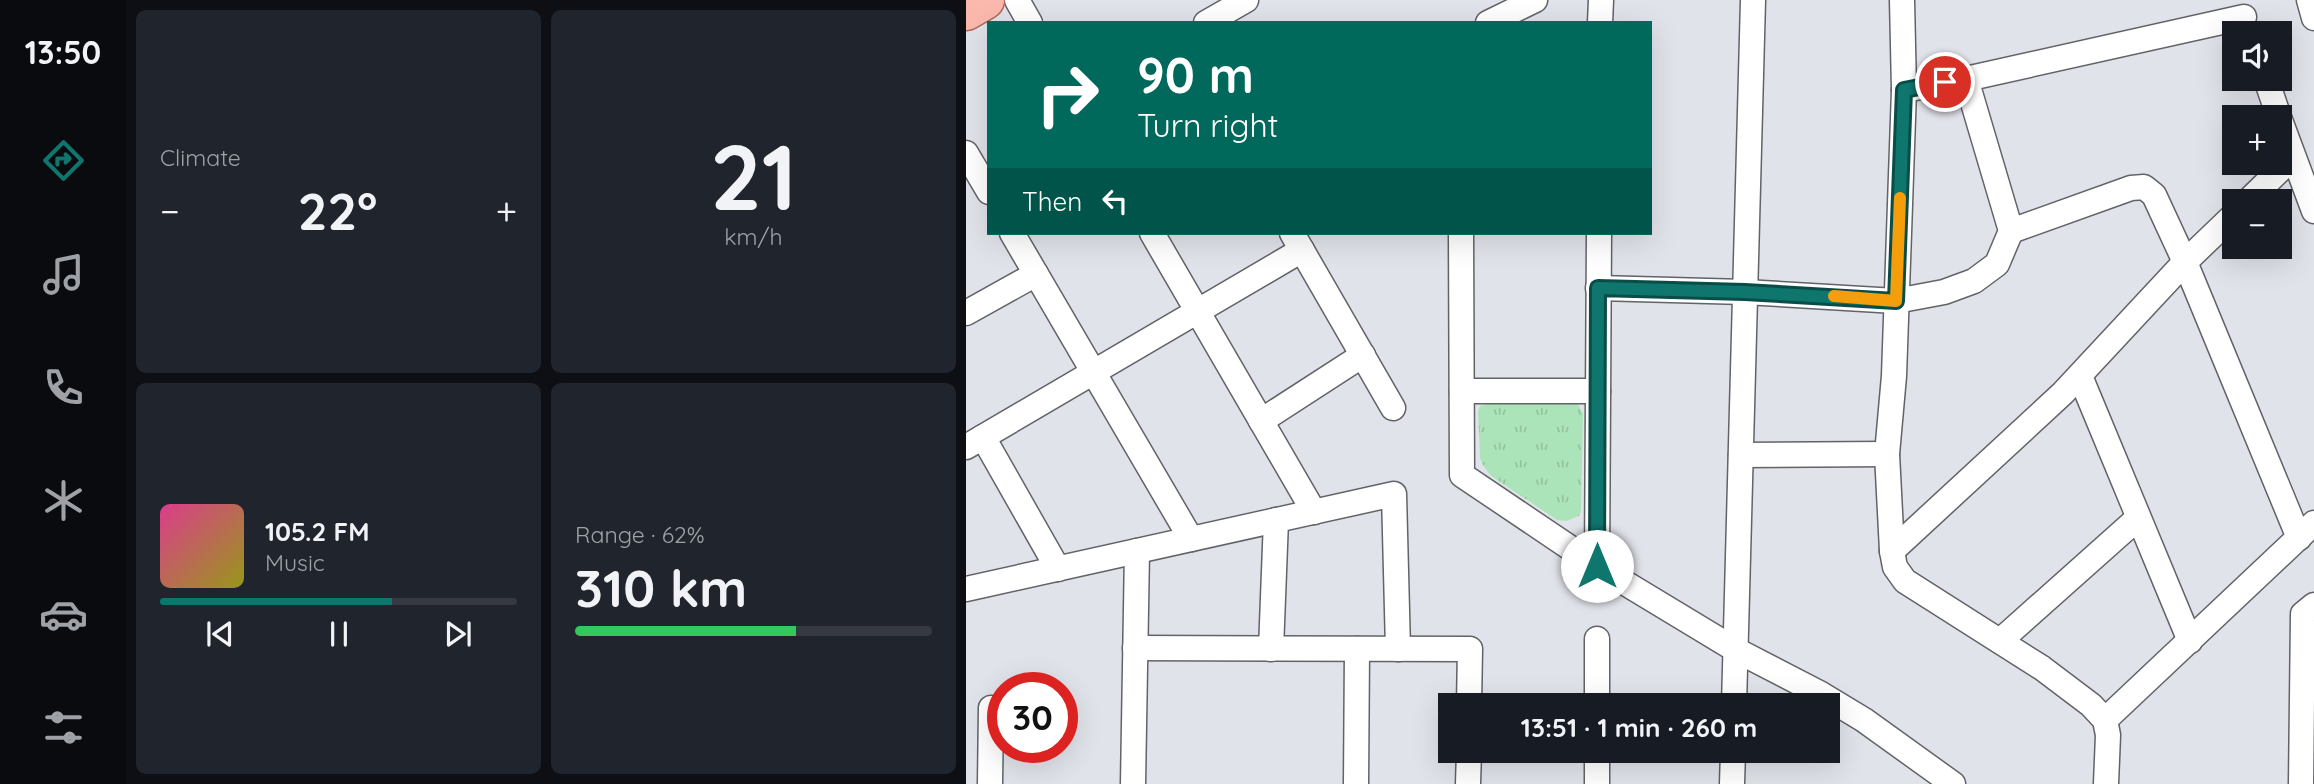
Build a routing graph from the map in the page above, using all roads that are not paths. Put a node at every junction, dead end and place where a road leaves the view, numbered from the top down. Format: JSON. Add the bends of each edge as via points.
{"nodes":[{"id":1,"x":985,"y":0,"type":"edge"},
{"id":2,"x":1017,"y":0,"type":"edge"},
{"id":3,"x":1246,"y":0,"type":"edge"},
{"id":4,"x":1535,"y":0,"type":"edge"},
{"id":5,"x":1601,"y":0,"type":"edge"},
{"id":6,"x":1753,"y":0,"type":"edge"},
{"id":7,"x":1902,"y":0,"type":"edge"},
{"id":8,"x":2309,"y":0,"type":"edge"},
{"id":9,"x":966,"y":11,"type":"edge"},
{"id":10,"x":2244,"y":17,"type":"edge"},
{"id":11,"x":2314,"y":18,"type":"edge"},
{"id":12,"x":1029,"y":21,"type":"edge"},
{"id":13,"x":1209,"y":21,"type":"edge"},
{"id":14,"x":1492,"y":21,"type":"edge"},
{"id":15,"x":1600,"y":21,"type":"edge"},
{"id":16,"x":1966,"y":79,"type":"junction"},
{"id":17,"x":1904,"y":90,"type":"junction"},
{"id":18,"x":2292,"y":154,"type":"edge"},
{"id":19,"x":2293,"y":157,"type":"junction"},
{"id":20,"x":973,"y":158,"type":"edge"},
{"id":21,"x":987,"y":188,"type":"edge"},
{"id":22,"x":2260,"y":189,"type":"edge"},
{"id":23,"x":2314,"y":211,"type":"edge"},
{"id":24,"x":2222,"y":226,"type":"edge"},
{"id":25,"x":2011,"y":231,"type":"junction"},
{"id":26,"x":1013,"y":235,"type":"edge"},
{"id":27,"x":1153,"y":235,"type":"edge"},
{"id":28,"x":1461,"y":235,"type":"edge"},
{"id":29,"x":1599,"y":235,"type":"edge"},
{"id":30,"x":1297,"y":242,"type":"edge"},
{"id":31,"x":2185,"y":262,"type":"junction"},
{"id":32,"x":1036,"y":274,"type":"junction"},
{"id":33,"x":1598,"y":288,"type":"junction"},
{"id":34,"x":1745,"y":292,"type":"junction"},
{"id":35,"x":1896,"y":301,"type":"junction"},
{"id":36,"x":1197,"y":312,"type":"junction"},
{"id":37,"x":966,"y":313,"type":"edge"},
{"id":38,"x":1363,"y":355,"type":"junction"},
{"id":39,"x":1094,"y":373,"type":"junction"},
{"id":40,"x":2080,"y":376,"type":"junction"},
{"id":41,"x":1462,"y":391,"type":"junction"},
{"id":42,"x":1598,"y":391,"type":"junction"},
{"id":43,"x":1393,"y":408,"type":"dead end"},
{"id":44,"x":1261,"y":421,"type":"junction"},
{"id":45,"x":975,"y":442,"type":"edge"},
{"id":46,"x":1887,"y":454,"type":"junction"},
{"id":47,"x":1741,"y":455,"type":"junction"},
{"id":48,"x":1314,"y":512,"type":"junction"},
{"id":49,"x":2138,"y":518,"type":"junction"},
{"id":50,"x":1276,"y":520,"type":"junction"},
{"id":51,"x":2306,"y":531,"type":"edge"},
{"id":52,"x":1191,"y":539,"type":"junction"},
{"id":53,"x":1137,"y":551,"type":"junction"},
{"id":54,"x":1892,"y":551,"type":"junction"},
{"id":55,"x":1597,"y":566,"type":"junction"},
{"id":56,"x":1058,"y":569,"type":"junction"},
{"id":57,"x":966,"y":589,"type":"edge"},
{"id":58,"x":2314,"y":606,"type":"edge"},
{"id":59,"x":1597,"y":639,"type":"dead end"},
{"id":60,"x":2000,"y":641,"type":"junction"},
{"id":61,"x":2190,"y":641,"type":"junction"},
{"id":62,"x":1135,"y":648,"type":"junction"},
{"id":63,"x":1271,"y":649,"type":"junction"},
{"id":64,"x":1357,"y":649,"type":"junction"},
{"id":65,"x":1398,"y":649,"type":"junction"},
{"id":66,"x":1736,"y":650,"type":"junction"},
{"id":67,"x":1469,"y":693,"type":"edge"},
{"id":68,"x":1597,"y":693,"type":"edge"},
{"id":69,"x":1734,"y":693,"type":"edge"},
{"id":70,"x":2105,"y":720,"type":"junction"},
{"id":71,"x":990,"y":763,"type":"edge"},
{"id":72,"x":1469,"y":763,"type":"edge"},
{"id":73,"x":1597,"y":763,"type":"edge"},
{"id":74,"x":1733,"y":763,"type":"edge"},
{"id":75,"x":990,"y":784,"type":"edge"},
{"id":76,"x":1133,"y":784,"type":"edge"},
{"id":77,"x":1356,"y":784,"type":"edge"},
{"id":78,"x":1468,"y":784,"type":"edge"},
{"id":79,"x":1597,"y":784,"type":"edge"},
{"id":80,"x":1732,"y":784,"type":"edge"},
{"id":81,"x":1953,"y":784,"type":"edge"},
{"id":82,"x":2106,"y":784,"type":"edge"},
{"id":83,"x":2301,"y":784,"type":"edge"}],
"edges":[{"from":1,"to":9,"type":"main road"},
{"from":2,"to":12,"type":"street"},
{"from":3,"to":13,"type":"street"},
{"from":4,"to":14,"type":"street"},
{"from":5,"to":15,"type":"street"},
{"from":6,"to":34,"type":"street"},
{"from":7,"to":17,"type":"street"},
{"from":8,"to":11,"type":"street"},
{"from":10,"to":16,"type":"street"},
{"from":16,"to":17,"type":"street"},
{"from":16,"to":25,"type":"street"},
{"from":17,"to":35,"type":"street"},
{"from":18,"to":19,"type":"street"},
{"from":19,"to":22,"type":"street"},
{"from":19,"to":23,"type":"street"},
{"from":20,"to":21,"type":"street"},
{"from":24,"to":31,"type":"street"},
{"from":25,"to":31,"type":"street","via":[[2144,187],[2154,195]]},
{"from":25,"to":35,"type":"street","via":[[1997,264],[1974,281]]},
{"from":26,"to":32,"type":"street"},
{"from":27,"to":36,"type":"street"},
{"from":28,"to":41,"type":"street"},
{"from":29,"to":33,"type":"street"},
{"from":30,"to":36,"type":"street"},
{"from":30,"to":38,"type":"street"},
{"from":31,"to":40,"type":"street"},
{"from":31,"to":51,"type":"street"},
{"from":32,"to":37,"type":"street"},
{"from":32,"to":39,"type":"street"},
{"from":33,"to":34,"type":"street"},
{"from":33,"to":42,"type":"street"},
{"from":34,"to":35,"type":"street"},
{"from":34,"to":47,"type":"street"},
{"from":35,"to":46,"type":"street"},
{"from":36,"to":39,"type":"street"},
{"from":36,"to":44,"type":"street"},
{"from":38,"to":43,"type":"street"},
{"from":38,"to":44,"type":"street"},
{"from":39,"to":45,"type":"street"},
{"from":39,"to":52,"type":"street"},
{"from":40,"to":49,"type":"street"},
{"from":40,"to":54,"type":"street"},
{"from":41,"to":42,"type":"street"},
{"from":41,"to":55,"type":"street","via":[[1462,475]]},
{"from":42,"to":55,"type":"street"},
{"from":44,"to":48,"type":"street"},
{"from":45,"to":56,"type":"street"},
{"from":46,"to":47,"type":"street"},
{"from":46,"to":54,"type":"street"},
{"from":47,"to":66,"type":"street"},
{"from":48,"to":50,"type":"street"},
{"from":48,"to":65,"type":"street","via":[[1394,494]]},
{"from":49,"to":60,"type":"street"},
{"from":49,"to":61,"type":"street"},
{"from":50,"to":52,"type":"street"},
{"from":50,"to":63,"type":"street"},
{"from":51,"to":61,"type":"street"},
{"from":52,"to":53,"type":"street"},
{"from":53,"to":56,"type":"street"},
{"from":53,"to":62,"type":"street"},
{"from":54,"to":60,"type":"street","via":[[1895,567],[1905,581]]},
{"from":55,"to":66,"type":"street"},
{"from":56,"to":57,"type":"street"},
{"from":58,"to":83,"type":"street","via":[[2303,614]]},
{"from":59,"to":68,"type":"street"},
{"from":60,"to":70,"type":"street","via":[[2068,685]]},
{"from":61,"to":70,"type":"street"},
{"from":62,"to":63,"type":"street"},
{"from":62,"to":76,"type":"street"},
{"from":63,"to":64,"type":"street"},
{"from":64,"to":65,"type":"street"},
{"from":64,"to":77,"type":"street"},
{"from":65,"to":67,"type":"street","via":[[1470,649]]},
{"from":66,"to":69,"type":"street"},
{"from":66,"to":81,"type":"street","via":[[1864,720]]},
{"from":70,"to":82,"type":"street"},
{"from":71,"to":75,"type":"street"},
{"from":72,"to":78,"type":"street"},
{"from":73,"to":79,"type":"street"},
{"from":74,"to":80,"type":"street"}]}
